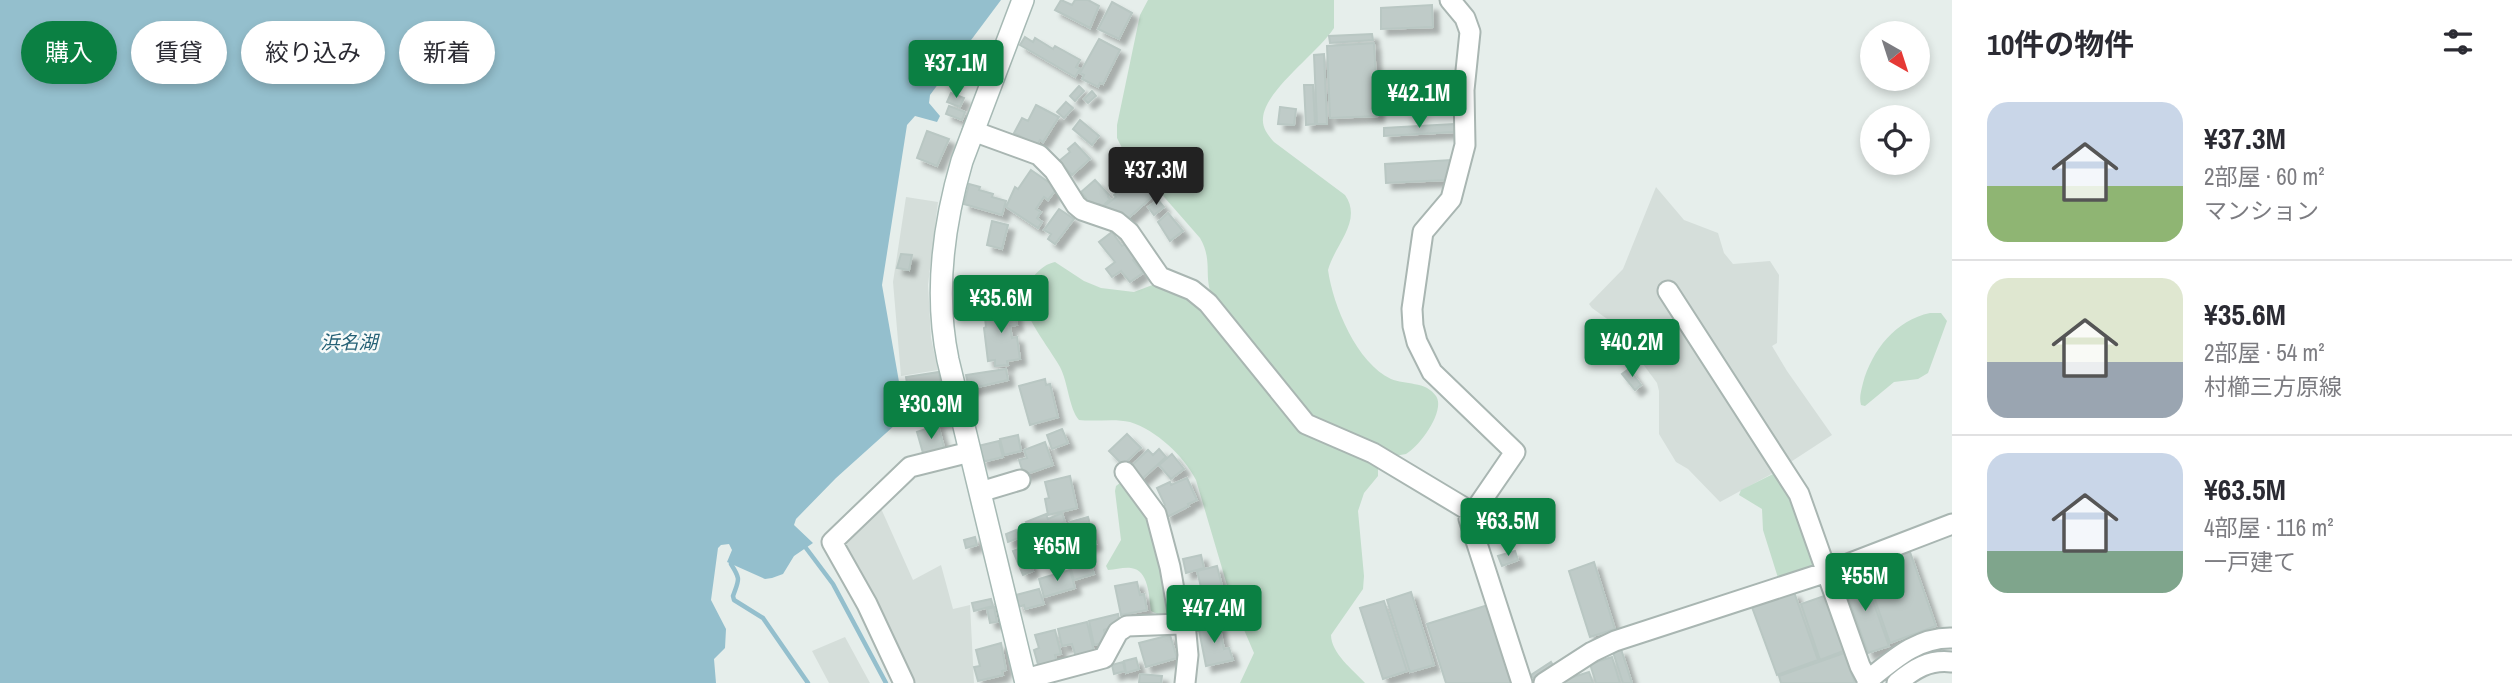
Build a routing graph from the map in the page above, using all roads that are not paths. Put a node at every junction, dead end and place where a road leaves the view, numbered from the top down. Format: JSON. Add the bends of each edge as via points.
{"nodes":[{"id":1,"x":1023,"y":0,"type":"edge"},
{"id":2,"x":1450,"y":0,"type":"edge"},
{"id":3,"x":973,"y":131,"type":"junction"},
{"id":4,"x":1668,"y":290,"type":"dead end"},
{"id":5,"x":970,"y":453,"type":"junction"},
{"id":6,"x":1125,"y":472,"type":"dead end"},
{"id":7,"x":1020,"y":480,"type":"dead end"},
{"id":8,"x":980,"y":492,"type":"junction"},
{"id":9,"x":1473,"y":513,"type":"junction"},
{"id":10,"x":1952,"y":524,"type":"edge"},
{"id":11,"x":1827,"y":572,"type":"junction"},
{"id":12,"x":1228,"y":613,"type":"dead end"},
{"id":13,"x":1183,"y":624,"type":"junction"},
{"id":14,"x":1952,"y":638,"type":"edge"},
{"id":15,"x":1952,"y":662,"type":"edge"},
{"id":16,"x":1025,"y":681,"type":"edge"},
{"id":17,"x":1868,"y":682,"type":"edge"},
{"id":18,"x":904,"y":683,"type":"edge"},
{"id":19,"x":1185,"y":683,"type":"edge"},
{"id":20,"x":1522,"y":683,"type":"edge"},
{"id":21,"x":1544,"y":683,"type":"edge"},
{"id":22,"x":1897,"y":683,"type":"edge"}],
"edges":[{"from":1,"to":3,"type":"main road"},
{"from":2,"to":9,"type":"street","via":[[1470,32],[1465,145],[1451,199],[1423,232],[1412,309],[1420,350],[1432,372],[1515,452]]},
{"from":3,"to":5,"type":"main road","via":[[949,210],[940,285],[943,336]]},
{"from":3,"to":9,"type":"street","via":[[1039,155],[1076,205],[1129,232],[1160,277],[1192,289],[1208,303],[1306,424],[1373,453]]},
{"from":4,"to":11,"type":"street","via":[[1798,494]]},
{"from":5,"to":8,"type":"main road"},
{"from":5,"to":18,"type":"street","via":[[910,467],[832,542]]},
{"from":6,"to":13,"type":"street","via":[[1156,514]]},
{"from":7,"to":8,"type":"street"},
{"from":8,"to":16,"type":"main road"},
{"from":9,"to":20,"type":"street","via":[[1469,519]]},
{"from":10,"to":11,"type":"street"},
{"from":11,"to":17,"type":"street"},
{"from":11,"to":21,"type":"street","via":[[1615,641]]},
{"from":12,"to":13,"type":"street"},
{"from":13,"to":16,"type":"street","via":[[1127,626],[1118,632],[1104,658]]},
{"from":13,"to":19,"type":"street","via":[[1188,655]]},
{"from":14,"to":17,"type":"street","via":[[1916,645]]},
{"from":15,"to":22,"type":"street","via":[[1930,662]]}]}
